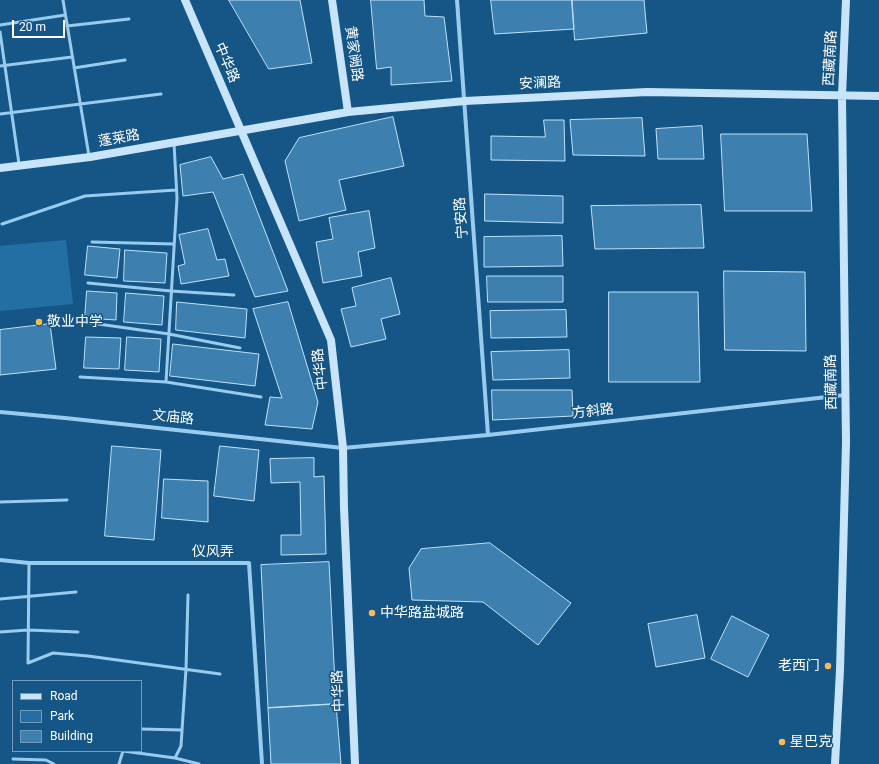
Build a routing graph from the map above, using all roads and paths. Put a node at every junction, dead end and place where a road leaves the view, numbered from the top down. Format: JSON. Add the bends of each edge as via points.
{"nodes":[{"id":1,"x":63,"y":0,"type":"edge"},
{"id":2,"x":185,"y":0,"type":"edge"},
{"id":3,"x":332,"y":0,"type":"edge"},
{"id":4,"x":457,"y":0,"type":"edge"},
{"id":5,"x":846,"y":0,"type":"edge"},
{"id":6,"x":65,"y":15,"type":"junction"},
{"id":7,"x":129,"y":19,"type":"dead end"},
{"id":8,"x":0,"y":25,"type":"edge"},
{"id":9,"x":67,"y":26,"type":"junction"},
{"id":10,"x":0,"y":32,"type":"edge"},
{"id":11,"x":72,"y":57,"type":"junction"},
{"id":12,"x":125,"y":60,"type":"dead end"},
{"id":13,"x":0,"y":66,"type":"edge"},
{"id":14,"x":5,"y":66,"type":"junction"},
{"id":15,"x":74,"y":68,"type":"junction"},
{"id":16,"x":161,"y":94,"type":"dead end"},
{"id":17,"x":842,"y":96,"type":"junction"},
{"id":18,"x":879,"y":96,"type":"edge"},
{"id":19,"x":465,"y":101,"type":"junction"},
{"id":20,"x":80,"y":104,"type":"junction"},
{"id":21,"x":348,"y":112,"type":"junction"},
{"id":22,"x":11,"y":113,"type":"junction"},
{"id":23,"x":0,"y":114,"type":"edge"},
{"id":24,"x":241,"y":132,"type":"junction"},
{"id":25,"x":174,"y":143,"type":"junction"},
{"id":26,"x":90,"y":157,"type":"junction"},
{"id":27,"x":19,"y":166,"type":"junction"},
{"id":28,"x":0,"y":168,"type":"edge"},
{"id":29,"x":176,"y":190,"type":"junction"},
{"id":30,"x":2,"y":224,"type":"dead end"},
{"id":31,"x":92,"y":242,"type":"dead end"},
{"id":32,"x":174,"y":244,"type":"junction"},
{"id":33,"x":88,"y":282,"type":"dead end"},
{"id":34,"x":171,"y":291,"type":"junction"},
{"id":35,"x":234,"y":295,"type":"dead end"},
{"id":36,"x":84,"y":322,"type":"dead end"},
{"id":37,"x":169,"y":334,"type":"junction"},
{"id":38,"x":240,"y":348,"type":"dead end"},
{"id":39,"x":80,"y":377,"type":"dead end"},
{"id":40,"x":166,"y":382,"type":"junction"},
{"id":41,"x":844,"y":395,"type":"junction"},
{"id":42,"x":261,"y":398,"type":"dead end"},
{"id":43,"x":0,"y":412,"type":"edge"},
{"id":44,"x":488,"y":435,"type":"junction"},
{"id":45,"x":344,"y":448,"type":"junction"},
{"id":46,"x":67,"y":500,"type":"dead end"},
{"id":47,"x":0,"y":502,"type":"edge"},
{"id":48,"x":0,"y":560,"type":"edge"},
{"id":49,"x":29,"y":563,"type":"junction"},
{"id":50,"x":76,"y":592,"type":"dead end"},
{"id":51,"x":188,"y":595,"type":"dead end"},
{"id":52,"x":29,"y":596,"type":"junction"},
{"id":53,"x":0,"y":598,"type":"edge"},
{"id":54,"x":28,"y":630,"type":"junction"},
{"id":55,"x":0,"y":632,"type":"edge"},
{"id":56,"x":78,"y":632,"type":"dead end"},
{"id":57,"x":186,"y":669,"type":"junction"},
{"id":58,"x":220,"y":674,"type":"dead end"},
{"id":59,"x":142,"y":729,"type":"edge"},
{"id":60,"x":182,"y":730,"type":"junction"},
{"id":61,"x":175,"y":758,"type":"junction"},
{"id":62,"x":13,"y":759,"type":"dead end"},
{"id":63,"x":54,"y":764,"type":"edge"},
{"id":64,"x":119,"y":764,"type":"edge"},
{"id":65,"x":199,"y":764,"type":"edge"},
{"id":66,"x":262,"y":764,"type":"edge"},
{"id":67,"x":355,"y":764,"type":"edge"},
{"id":68,"x":835,"y":764,"type":"edge"}],
"edges":[{"from":1,"to":6,"type":"lane"},
{"from":2,"to":24,"type":"street","name":"中华路"},
{"from":3,"to":21,"type":"street","name":"黄家阙路"},
{"from":4,"to":19,"type":"street","name":"宁安路"},
{"from":5,"to":17,"type":"street","name":"西藏南路"},
{"from":6,"to":8,"type":"lane"},
{"from":6,"to":9,"type":"lane"},
{"from":7,"to":9,"type":"lane"},
{"from":9,"to":11,"type":"lane"},
{"from":10,"to":14,"type":"lane"},
{"from":11,"to":14,"type":"lane"},
{"from":11,"to":15,"type":"lane"},
{"from":12,"to":15,"type":"lane"},
{"from":13,"to":14,"type":"lane"},
{"from":14,"to":22,"type":"lane"},
{"from":15,"to":20,"type":"lane"},
{"from":16,"to":20,"type":"lane"},
{"from":17,"to":18,"type":"street","name":"安澜路"},
{"from":17,"to":19,"type":"street","name":"安澜路","via":[[647,92]]},
{"from":17,"to":41,"type":"street","name":"西藏南路"},
{"from":19,"to":21,"type":"street","name":"安澜路"},
{"from":19,"to":44,"type":"street","name":"宁安路"},
{"from":20,"to":22,"type":"lane"},
{"from":20,"to":26,"type":"lane"},
{"from":21,"to":24,"type":"street","name":"安澜路"},
{"from":22,"to":23,"type":"lane"},
{"from":22,"to":27,"type":"lane"},
{"from":24,"to":25,"type":"street","name":"蓬莱路"},
{"from":24,"to":45,"type":"street","name":"中华路","via":[[331,340]]},
{"from":25,"to":26,"type":"street","name":"蓬莱路"},
{"from":25,"to":29,"type":"lane"},
{"from":26,"to":27,"type":"street","name":"蓬莱路"},
{"from":27,"to":28,"type":"street","name":"蓬莱路"},
{"from":29,"to":30,"type":"lane","via":[[85,196]]},
{"from":29,"to":32,"type":"lane"},
{"from":31,"to":32,"type":"lane"},
{"from":32,"to":34,"type":"lane"},
{"from":33,"to":34,"type":"lane"},
{"from":34,"to":35,"type":"lane"},
{"from":34,"to":37,"type":"lane"},
{"from":36,"to":37,"type":"lane"},
{"from":37,"to":38,"type":"lane"},
{"from":37,"to":40,"type":"lane"},
{"from":39,"to":40,"type":"lane"},
{"from":40,"to":42,"type":"lane"},
{"from":41,"to":44,"type":"street","name":"方斜路"},
{"from":41,"to":68,"type":"street","name":"西藏南路","via":[[846,443]]},
{"from":43,"to":45,"type":"street","name":"文庙路"},
{"from":44,"to":45,"type":"street","name":"方斜路"},
{"from":45,"to":67,"type":"street","name":"中华路","via":[[344,508]]},
{"from":46,"to":47,"type":"lane"},
{"from":48,"to":49,"type":"street","name":"仪风弄"},
{"from":49,"to":52,"type":"lane"},
{"from":49,"to":66,"type":"street","name":"仪风弄","via":[[249,563]]},
{"from":50,"to":52,"type":"lane"},
{"from":51,"to":57,"type":"lane"},
{"from":52,"to":53,"type":"lane"},
{"from":52,"to":54,"type":"lane"},
{"from":54,"to":55,"type":"lane"},
{"from":54,"to":56,"type":"lane"},
{"from":54,"to":57,"type":"lane","via":[[28,663],[53,653]]},
{"from":57,"to":58,"type":"lane"},
{"from":57,"to":60,"type":"lane"},
{"from":59,"to":60,"type":"lane"},
{"from":60,"to":61,"type":"lane","via":[[181,746]]},
{"from":61,"to":64,"type":"lane","via":[[123,752]]},
{"from":61,"to":65,"type":"lane"},
{"from":62,"to":63,"type":"lane","via":[[46,760]]}]}
